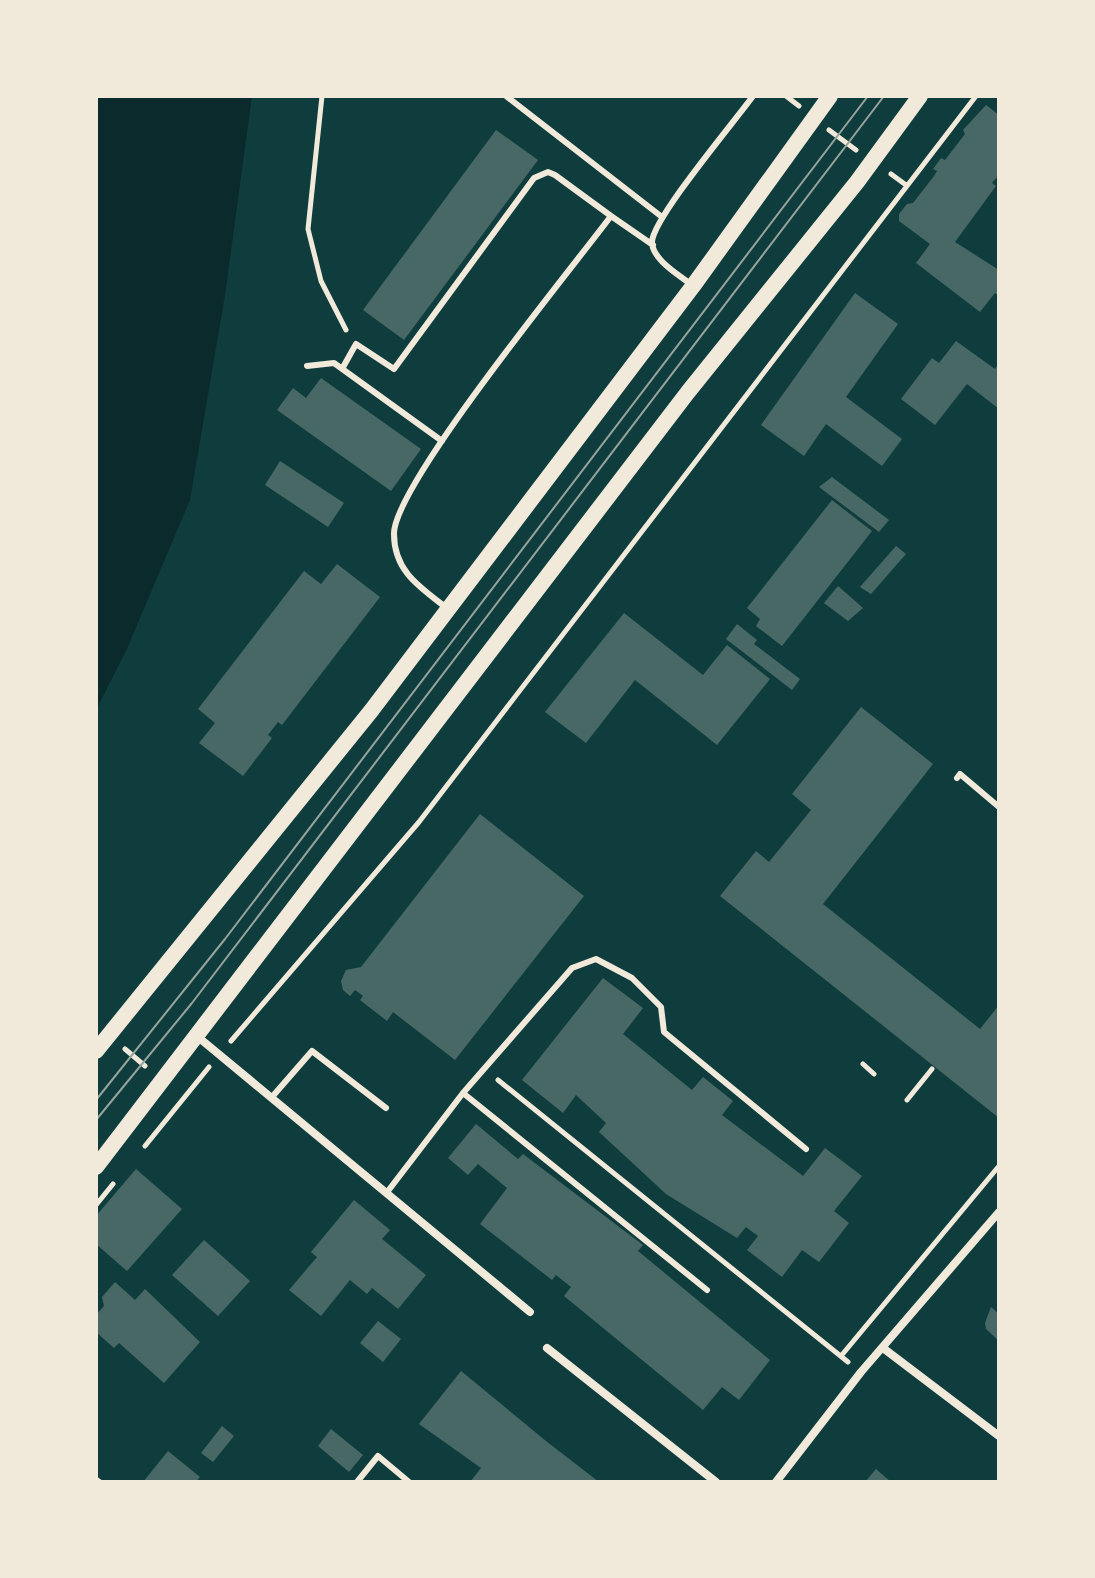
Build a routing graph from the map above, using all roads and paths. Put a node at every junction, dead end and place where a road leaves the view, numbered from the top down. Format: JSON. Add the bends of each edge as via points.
{"nodes":[{"id":1,"x":322,"y":96,"type":"edge"},
{"id":2,"x":506,"y":96,"type":"edge"},
{"id":3,"x":753,"y":96,"type":"edge"},
{"id":4,"x":830,"y":96,"type":"edge"},
{"id":5,"x":920,"y":96,"type":"edge"},
{"id":6,"x":976,"y":96,"type":"edge"},
{"id":7,"x":611,"y":216,"type":"junction"},
{"id":8,"x":662,"y":217,"type":"junction"},
{"id":9,"x":653,"y":245,"type":"junction"},
{"id":10,"x":693,"y":286,"type":"junction"},
{"id":11,"x":356,"y":344,"type":"junction"},
{"id":12,"x":307,"y":366,"type":"dead end"},
{"id":13,"x":342,"y":369,"type":"junction"},
{"id":14,"x":442,"y":441,"type":"junction"},
{"id":15,"x":449,"y":610,"type":"junction"},
{"id":16,"x":957,"y":778,"type":"dead end"},
{"id":17,"x":999,"y":807,"type":"edge"},
{"id":18,"x":108,"y":1035,"type":"junction"},
{"id":19,"x":198,"y":1037,"type":"junction"},
{"id":20,"x":96,"y":1051,"type":"edge"},
{"id":21,"x":219,"y":1055,"type":"junction"},
{"id":22,"x":863,"y":1064,"type":"dead end"},
{"id":23,"x":483,"y":1068,"type":"junction"},
{"id":24,"x":932,"y":1069,"type":"dead end"},
{"id":25,"x":874,"y":1074,"type":"dead end"},
{"id":26,"x":165,"y":1080,"type":"junction"},
{"id":27,"x":463,"y":1093,"type":"junction"},
{"id":28,"x":184,"y":1096,"type":"junction"},
{"id":29,"x":272,"y":1097,"type":"junction"},
{"id":30,"x":907,"y":1100,"type":"dead end"},
{"id":31,"x":386,"y":1108,"type":"dead end"},
{"id":32,"x":806,"y":1149,"type":"dead end"},
{"id":33,"x":141,"y":1150,"type":"dead end"},
{"id":34,"x":999,"y":1166,"type":"edge"},
{"id":35,"x":96,"y":1167,"type":"edge"},
{"id":36,"x":123,"y":1172,"type":"dead end"},
{"id":37,"x":388,"y":1191,"type":"junction"},
{"id":38,"x":96,"y":1205,"type":"edge"},
{"id":39,"x":999,"y":1212,"type":"edge"},
{"id":40,"x":707,"y":1290,"type":"dead end"},
{"id":41,"x":530,"y":1312,"type":"dead end"},
{"id":42,"x":547,"y":1348,"type":"dead end"},
{"id":43,"x":883,"y":1348,"type":"junction"},
{"id":44,"x":841,"y":1356,"type":"junction"},
{"id":45,"x":861,"y":1372,"type":"junction"},
{"id":46,"x":999,"y":1436,"type":"edge"},
{"id":47,"x":357,"y":1482,"type":"edge"},
{"id":48,"x":409,"y":1482,"type":"edge"},
{"id":49,"x":716,"y":1482,"type":"edge"},
{"id":50,"x":776,"y":1482,"type":"edge"}],
"edges":[{"from":1,"to":11,"type":"path","via":[[308,229],[321,281]]},
{"from":2,"to":8,"type":"lane"},
{"from":3,"to":8,"type":"lane"},
{"from":4,"to":10,"type":"main road"},
{"from":5,"to":19,"type":"main road","via":[[679,403]]},
{"from":6,"to":21,"type":"path","via":[[419,822]]},
{"from":7,"to":9,"type":"lane"},
{"from":7,"to":11,"type":"lane","via":[[555,175],[534,178],[394,369]]},
{"from":7,"to":14,"type":"lane"},
{"from":8,"to":9,"type":"lane"},
{"from":9,"to":10,"type":"lane","via":[[656,255]]},
{"from":10,"to":15,"type":"main road"},
{"from":11,"to":13,"type":"lane"},
{"from":12,"to":13,"type":"lane","via":[[334,363]]},
{"from":13,"to":14,"type":"lane"},
{"from":14,"to":15,"type":"lane","via":[[408,492],[393,530],[396,557],[409,579]]},
{"from":15,"to":18,"type":"main road"},
{"from":16,"to":17,"type":"lane","via":[[960,774]]},
{"from":18,"to":20,"type":"main road"},
{"from":18,"to":26,"type":"path"},
{"from":19,"to":21,"type":"street"},
{"from":19,"to":26,"type":"main road"},
{"from":21,"to":28,"type":"path"},
{"from":21,"to":29,"type":"street"},
{"from":22,"to":25,"type":"path"},
{"from":23,"to":27,"type":"lane"},
{"from":23,"to":32,"type":"lane","via":[[572,968],[596,959],[632,978],[661,1007],[664,1032]]},
{"from":23,"to":44,"type":"path"},
{"from":24,"to":30,"type":"path"},
{"from":26,"to":28,"type":"path"},
{"from":26,"to":35,"type":"main road"},
{"from":27,"to":37,"type":"lane"},
{"from":27,"to":40,"type":"lane"},
{"from":28,"to":33,"type":"path"},
{"from":29,"to":31,"type":"lane","via":[[312,1051]]},
{"from":29,"to":37,"type":"street"},
{"from":34,"to":44,"type":"path"},
{"from":36,"to":38,"type":"path"},
{"from":37,"to":41,"type":"street"},
{"from":39,"to":43,"type":"street"},
{"from":42,"to":49,"type":"street"},
{"from":43,"to":45,"type":"street"},
{"from":43,"to":46,"type":"street"},
{"from":44,"to":45,"type":"path"},
{"from":45,"to":50,"type":"street"},
{"from":47,"to":48,"type":"lane","via":[[378,1456]]}]}
